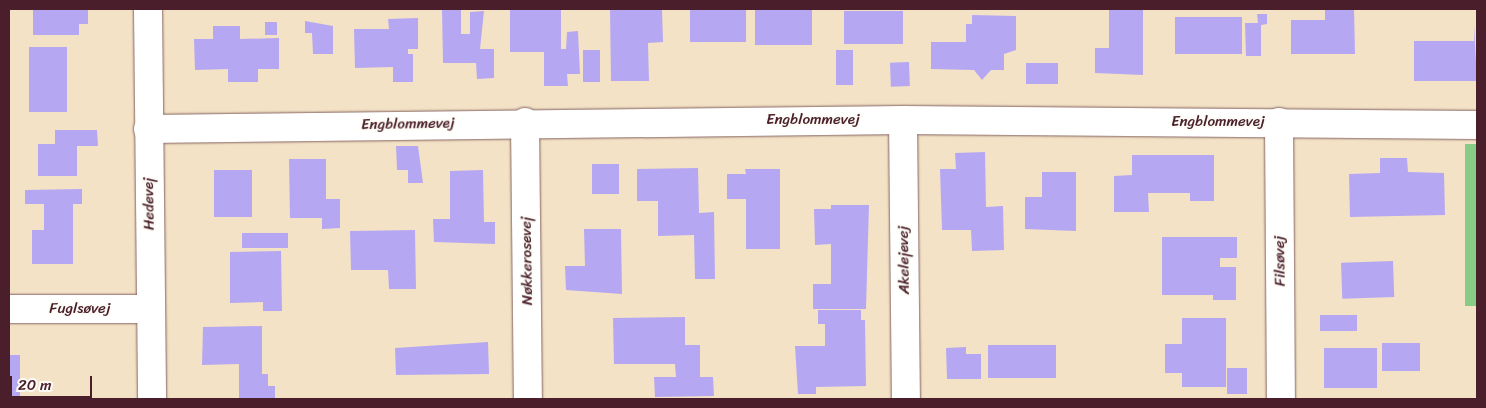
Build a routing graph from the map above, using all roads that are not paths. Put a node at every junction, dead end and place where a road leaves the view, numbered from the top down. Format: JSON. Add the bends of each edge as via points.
{"nodes":[{"id":1,"x":148,"y":9,"type":"edge"},
{"id":2,"x":903,"y":120,"type":"junction"},
{"id":3,"x":525,"y":122,"type":"junction"},
{"id":4,"x":1279,"y":122,"type":"junction"},
{"id":5,"x":1477,"y":125,"type":"edge"},
{"id":6,"x":148,"y":129,"type":"junction"},
{"id":7,"x":9,"y":309,"type":"edge"},
{"id":8,"x":151,"y":309,"type":"junction"},
{"id":9,"x":152,"y":399,"type":"edge"},
{"id":10,"x":528,"y":399,"type":"edge"},
{"id":11,"x":906,"y":399,"type":"edge"},
{"id":12,"x":1281,"y":399,"type":"edge"}],
"edges":[{"from":1,"to":6,"type":"street","name":"Hedevej"},
{"from":2,"to":3,"type":"street","name":"Engblommevej"},
{"from":2,"to":4,"type":"street","name":"Engblommevej"},
{"from":2,"to":11,"type":"street","name":"Akelejevej"},
{"from":3,"to":6,"type":"street","name":"Engblommevej"},
{"from":3,"to":10,"type":"street","name":"Nøkkerosevej"},
{"from":4,"to":5,"type":"street","name":"Engblommevej"},
{"from":4,"to":12,"type":"street","name":"Filsøvej"},
{"from":6,"to":8,"type":"street","name":"Hedevej"},
{"from":7,"to":8,"type":"street","name":"Fuglsøvej"},
{"from":8,"to":9,"type":"street","name":"Hedevej"}]}
